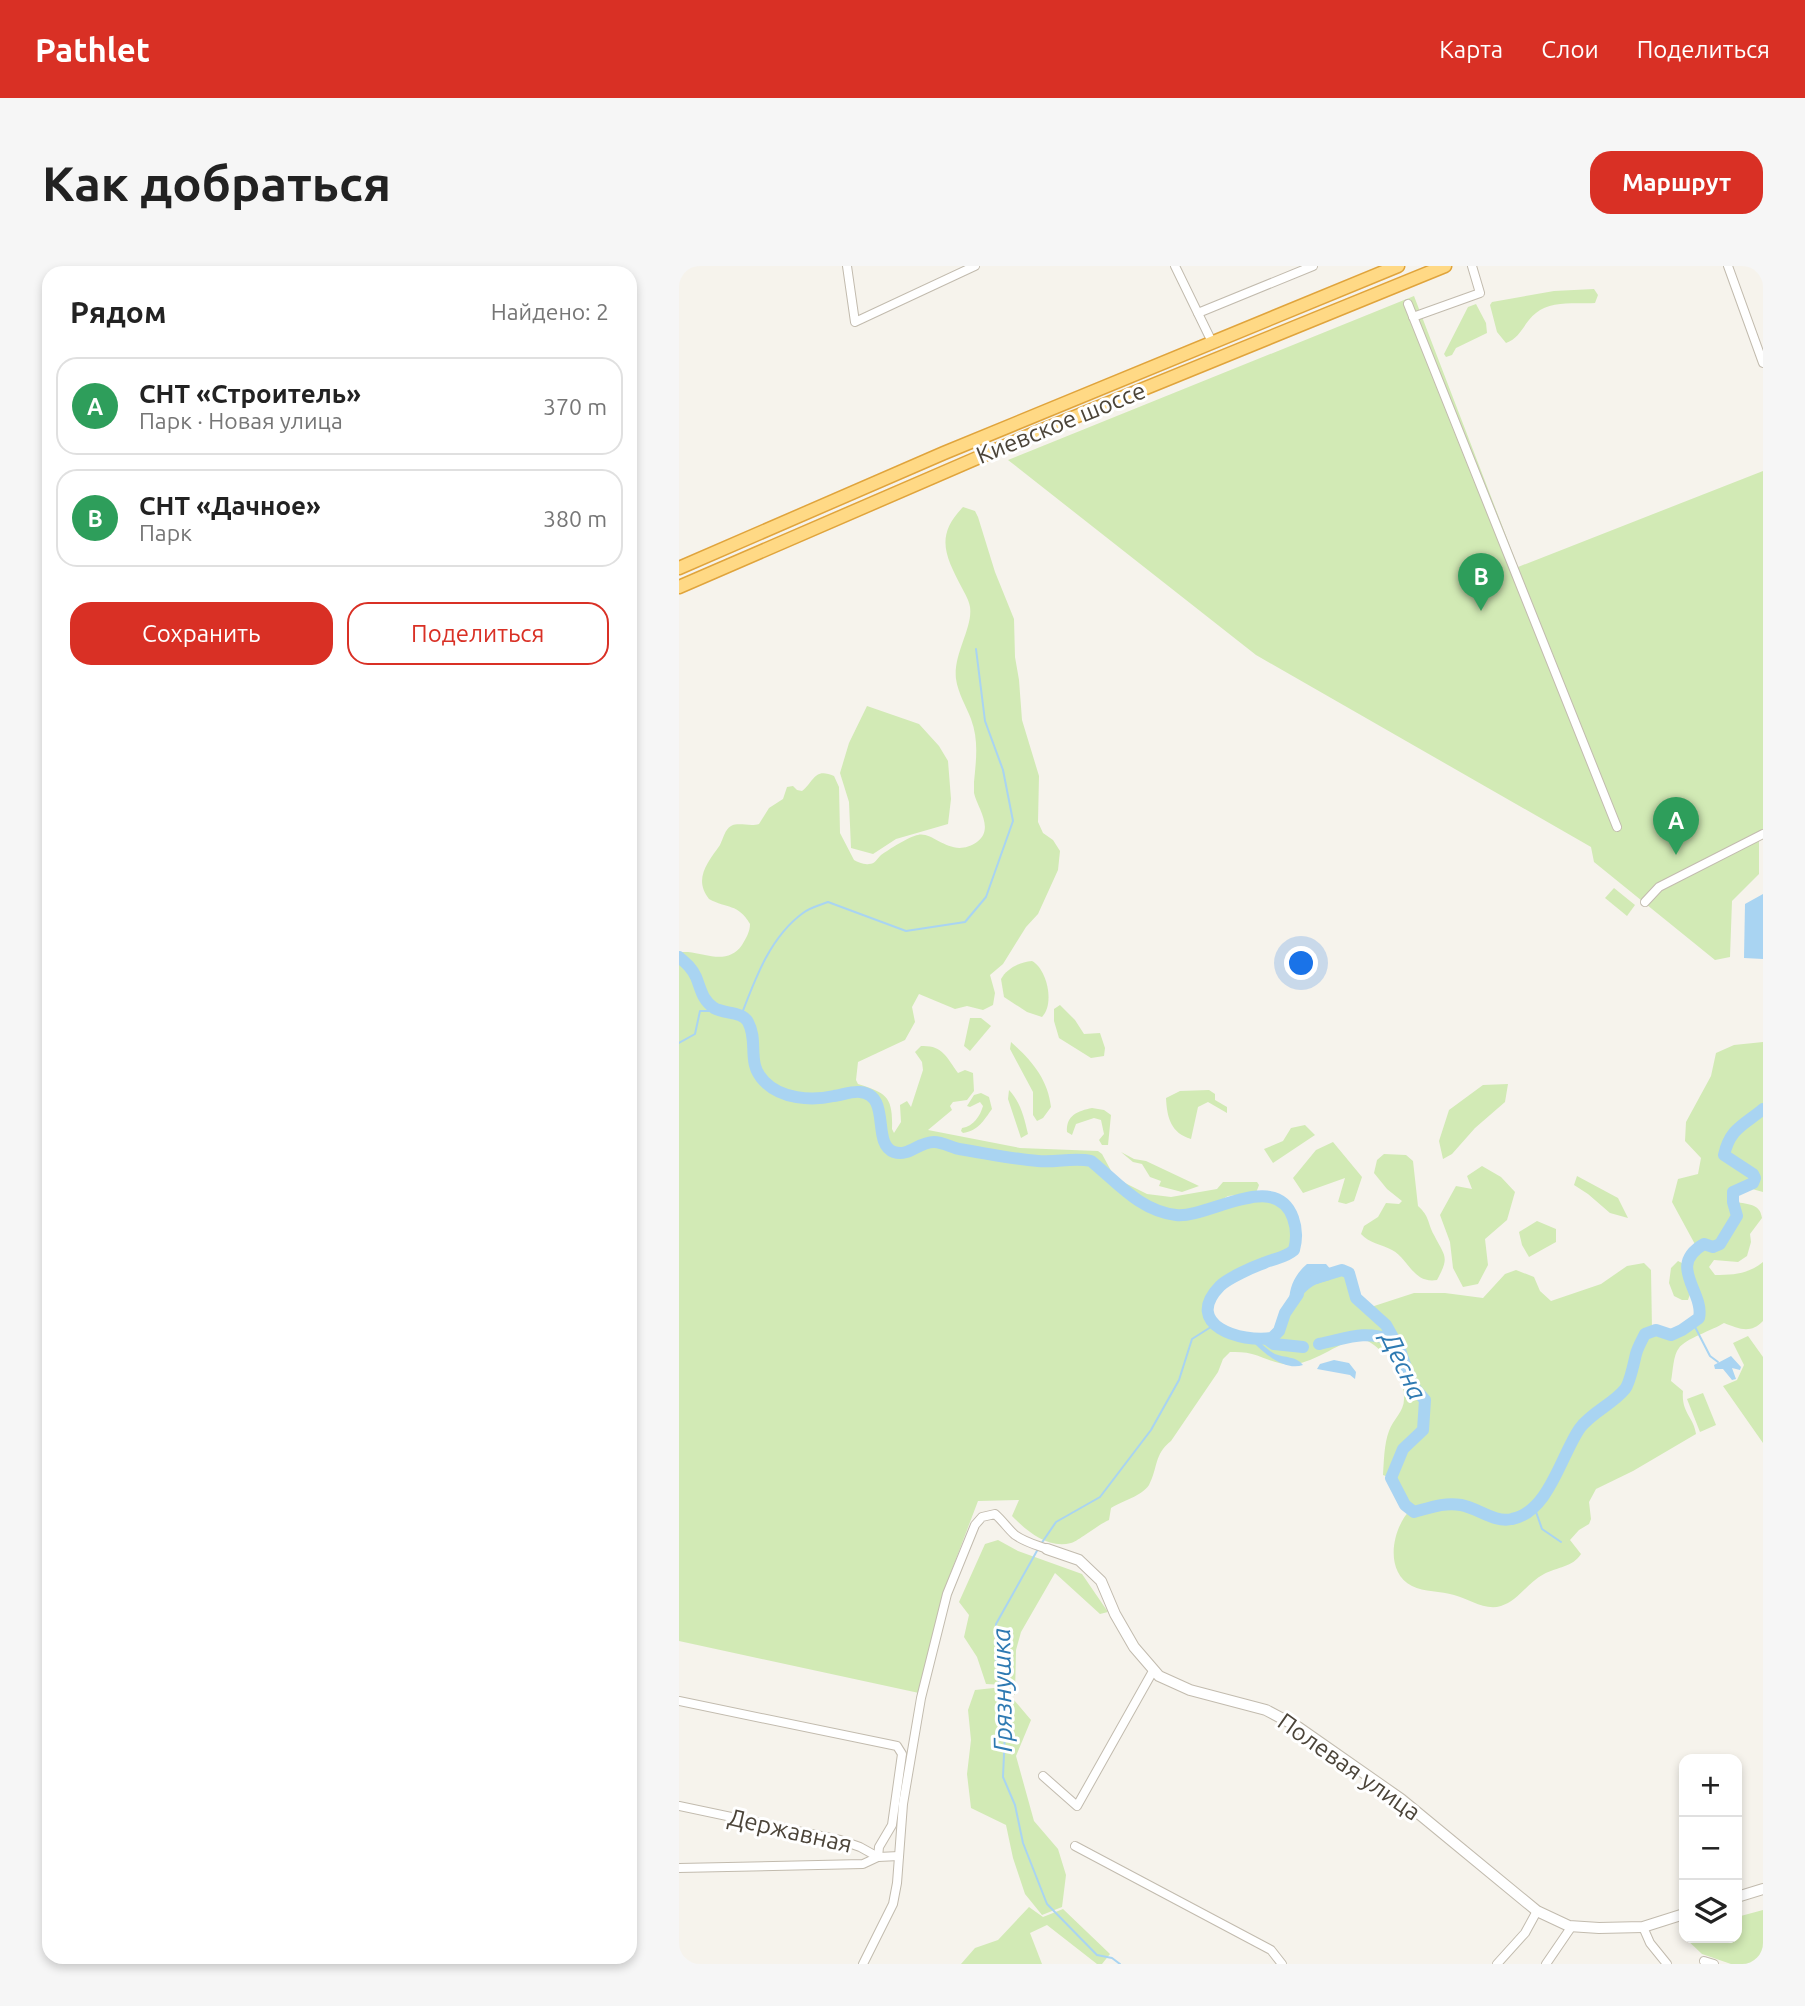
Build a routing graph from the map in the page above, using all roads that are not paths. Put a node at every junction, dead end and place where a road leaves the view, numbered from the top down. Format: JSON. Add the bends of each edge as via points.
{"nodes":[{"id":1,"x":847,"y":266,"type":"edge"},
{"id":2,"x":975,"y":266,"type":"edge"},
{"id":3,"x":1175,"y":266,"type":"edge"},
{"id":4,"x":1313,"y":266,"type":"edge"},
{"id":5,"x":1398,"y":266,"type":"edge"},
{"id":6,"x":1445,"y":266,"type":"edge"},
{"id":7,"x":1472,"y":266,"type":"edge"},
{"id":8,"x":1728,"y":266,"type":"edge"},
{"id":9,"x":1408,"y":304,"type":"dead end"},
{"id":10,"x":1198,"y":313,"type":"junction"},
{"id":11,"x":1413,"y":317,"type":"junction"},
{"id":12,"x":1212,"y":342,"type":"junction"},
{"id":13,"x":1763,"y":363,"type":"edge"},
{"id":14,"x":679,"y":568,"type":"edge"},
{"id":15,"x":679,"y":587,"type":"edge"},
{"id":16,"x":1617,"y":827,"type":"dead end"},
{"id":17,"x":1763,"y":834,"type":"edge"},
{"id":18,"x":1645,"y":902,"type":"dead end"},
{"id":19,"x":1047,"y":1549,"type":"joint"},
{"id":20,"x":1153,"y":1671,"type":"junction"},
{"id":21,"x":679,"y":1700,"type":"edge"},
{"id":22,"x":1043,"y":1776,"type":"dead end"},
{"id":23,"x":679,"y":1806,"type":"edge"},
{"id":24,"x":1075,"y":1846,"type":"dead end"},
{"id":25,"x":899,"y":1856,"type":"junction"},
{"id":26,"x":878,"y":1857,"type":"junction"},
{"id":27,"x":679,"y":1868,"type":"edge"},
{"id":28,"x":1763,"y":1889,"type":"edge"},
{"id":29,"x":1742,"y":1895,"type":"edge"},
{"id":30,"x":1537,"y":1911,"type":"junction"},
{"id":31,"x":1679,"y":1916,"type":"edge"},
{"id":32,"x":1572,"y":1926,"type":"junction"},
{"id":33,"x":1643,"y":1927,"type":"junction"},
{"id":34,"x":1704,"y":1961,"type":"dead end"},
{"id":35,"x":863,"y":1964,"type":"edge"},
{"id":36,"x":1282,"y":1964,"type":"edge"},
{"id":37,"x":1497,"y":1964,"type":"edge"},
{"id":38,"x":1546,"y":1964,"type":"edge"},
{"id":39,"x":1667,"y":1964,"type":"edge"},
{"id":40,"x":1714,"y":1964,"type":"edge"}],
"edges":[{"from":1,"to":2,"type":"street","via":[[855,322]]},
{"from":3,"to":10,"type":"street"},
{"from":4,"to":10,"type":"street"},
{"from":5,"to":12,"type":"highway","name":"Киевское шоссе"},
{"from":6,"to":15,"type":"highway","name":"Киевское шоссе","via":[[1016,441]]},
{"from":7,"to":11,"type":"street","via":[[1480,293]]},
{"from":8,"to":13,"type":"street"},
{"from":9,"to":11,"type":"street"},
{"from":10,"to":12,"type":"street"},
{"from":11,"to":16,"type":"street"},
{"from":12,"to":14,"type":"highway","name":"Киевское шоссе"},
{"from":17,"to":18,"type":"street","via":[[1658,887]]},
{"from":19,"to":20,"type":"street","name":"Полевая улица","via":[[1079,1560],[1101,1581],[1134,1647]]},
{"from":19,"to":25,"type":"street","via":[[1013,1533],[995,1514],[982,1517],[975,1525],[947,1594],[921,1698]]},
{"from":20,"to":22,"type":"street","via":[[1077,1806]]},
{"from":20,"to":30,"type":"street","name":"Полевая улица","via":[[1190,1690],[1266,1710],[1298,1727],[1401,1799]]},
{"from":21,"to":26,"type":"street","via":[[897,1746],[902,1754],[892,1825]]},
{"from":23,"to":26,"type":"street","name":"Державная","via":[[839,1840]]},
{"from":24,"to":36,"type":"street","via":[[1271,1950]]},
{"from":25,"to":26,"type":"street","name":"Державная"},
{"from":25,"to":35,"type":"street","via":[[893,1904]]},
{"from":26,"to":27,"type":"street","via":[[863,1864]]},
{"from":28,"to":29,"type":"street"},
{"from":30,"to":32,"type":"street","name":"Полевая улица"},
{"from":30,"to":37,"type":"street","via":[[1525,1933]]},
{"from":31,"to":33,"type":"street","name":"Полевая улица"},
{"from":32,"to":33,"type":"street","name":"Полевая улица"},
{"from":32,"to":38,"type":"street"},
{"from":33,"to":39,"type":"street"},
{"from":34,"to":40,"type":"street"}]}
